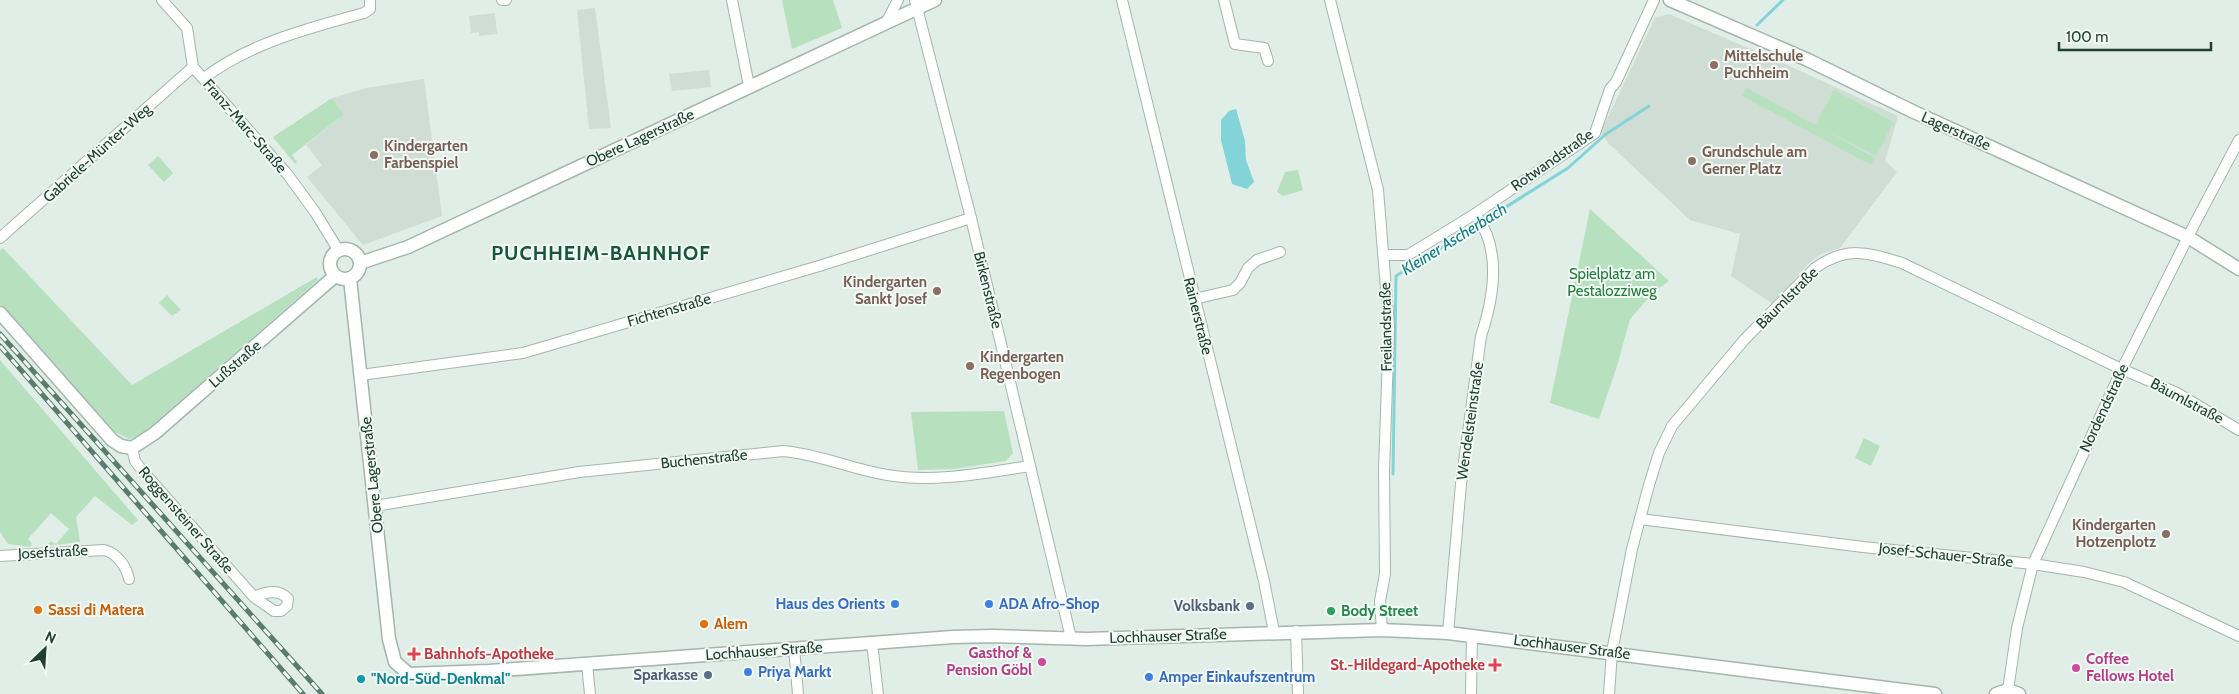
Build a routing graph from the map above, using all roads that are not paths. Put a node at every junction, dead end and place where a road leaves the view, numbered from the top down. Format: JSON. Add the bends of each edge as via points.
{"nodes":[{"id":1,"x":162,"y":0,"type":"edge"},
{"id":2,"x":370,"y":0,"type":"edge"},
{"id":3,"x":732,"y":0,"type":"edge"},
{"id":4,"x":898,"y":0,"type":"edge"},
{"id":5,"x":935,"y":0,"type":"edge"},
{"id":6,"x":1122,"y":0,"type":"edge"},
{"id":7,"x":1224,"y":0,"type":"edge"},
{"id":8,"x":1330,"y":0,"type":"edge"},
{"id":9,"x":1654,"y":0,"type":"edge"},
{"id":10,"x":1670,"y":0,"type":"edge"},
{"id":11,"x":916,"y":4,"type":"edge"},
{"id":12,"x":886,"y":22,"type":"junction"},
{"id":13,"x":1268,"y":61,"type":"dead end"},
{"id":14,"x":193,"y":67,"type":"junction"},
{"id":15,"x":204,"y":78,"type":"junction"},
{"id":16,"x":750,"y":86,"type":"junction"},
{"id":17,"x":2239,"y":140,"type":"edge"},
{"id":18,"x":1477,"y":216,"type":"junction"},
{"id":19,"x":971,"y":218,"type":"junction"},
{"id":20,"x":2188,"y":237,"type":"junction"},
{"id":21,"x":0,"y":238,"type":"edge"},
{"id":22,"x":339,"y":250,"type":"junction"},
{"id":23,"x":1280,"y":252,"type":"dead end"},
{"id":24,"x":1384,"y":255,"type":"junction"},
{"id":25,"x":360,"y":263,"type":"junction"},
{"id":26,"x":2239,"y":269,"type":"edge"},
{"id":27,"x":335,"y":276,"type":"junction"},
{"id":28,"x":350,"y":279,"type":"junction"},
{"id":29,"x":1194,"y":299,"type":"junction"},
{"id":30,"x":0,"y":314,"type":"edge"},
{"id":31,"x":2122,"y":369,"type":"junction"},
{"id":32,"x":361,"y":375,"type":"junction"},
{"id":33,"x":2239,"y":430,"type":"edge"},
{"id":34,"x":132,"y":448,"type":"junction"},
{"id":35,"x":1030,"y":466,"type":"junction"},
{"id":36,"x":375,"y":506,"type":"junction"},
{"id":37,"x":1640,"y":519,"type":"junction"},
{"id":38,"x":1,"y":553,"type":"edge"},
{"id":39,"x":2033,"y":564,"type":"junction"},
{"id":40,"x":129,"y":578,"type":"dead end"},
{"id":41,"x":254,"y":597,"type":"dead end"},
{"id":42,"x":1382,"y":630,"type":"junction"},
{"id":43,"x":1296,"y":631,"type":"junction"},
{"id":44,"x":1274,"y":632,"type":"junction"},
{"id":45,"x":1448,"y":633,"type":"junction"},
{"id":46,"x":1472,"y":635,"type":"junction"},
{"id":47,"x":2239,"y":636,"type":"edge"},
{"id":48,"x":1071,"y":638,"type":"junction"},
{"id":49,"x":872,"y":643,"type":"junction"},
{"id":50,"x":794,"y":648,"type":"junction"},
{"id":51,"x":1612,"y":652,"type":"junction"},
{"id":52,"x":587,"y":664,"type":"junction"},
{"id":53,"x":400,"y":668,"type":"joint"},
{"id":54,"x":2008,"y":693,"type":"edge"},
{"id":55,"x":590,"y":694,"type":"edge"},
{"id":56,"x":798,"y":694,"type":"edge"},
{"id":57,"x":878,"y":694,"type":"edge"},
{"id":58,"x":1298,"y":694,"type":"edge"},
{"id":59,"x":1471,"y":694,"type":"edge"},
{"id":60,"x":1609,"y":694,"type":"edge"},
{"id":61,"x":1935,"y":694,"type":"edge"}],
"edges":[{"from":1,"to":14,"type":"street","name":"Franz-Marc-Straße","via":[[187,28]]},
{"from":2,"to":15,"type":"street","via":[[370,8],[364,13],[293,33],[246,53]]},
{"from":3,"to":16,"type":"street"},
{"from":4,"to":12,"type":"street"},
{"from":5,"to":11,"type":"street"},
{"from":6,"to":29,"type":"street","name":"Rainerstraße"},
{"from":7,"to":13,"type":"street","via":[[1235,44],[1264,48]]},
{"from":8,"to":24,"type":"street","name":"Freilandstraße","via":[[1378,190]]},
{"from":9,"to":18,"type":"street","name":"Rotwandstraße","via":[[1610,89],[1595,132]]},
{"from":10,"to":20,"type":"street","name":"Lagerstraße","via":[[1808,60]]},
{"from":11,"to":12,"type":"street","name":"Obere Lagerstraße"},
{"from":11,"to":19,"type":"street","name":"Birkenstraße"},
{"from":12,"to":16,"type":"street","name":"Obere Lagerstraße"},
{"from":14,"to":15,"type":"street","name":"Franz-Marc-Straße"},
{"from":14,"to":21,"type":"street","name":"Gabriele-Münter-Weg"},
{"from":15,"to":22,"type":"street","name":"Franz-Marc-Straße","via":[[288,175]]},
{"from":16,"to":25,"type":"street","name":"Obere Lagerstraße","via":[[408,247]]},
{"from":17,"to":20,"type":"street","name":"Nordendstraße"},
{"from":18,"to":24,"type":"street","name":"Rotwandstraße","via":[[1408,255]]},
{"from":18,"to":45,"type":"street","name":"Wendelsteinstraße","via":[[1491,244],[1493,271],[1461,484]]},
{"from":19,"to":32,"type":"street","name":"Fichtenstraße","via":[[522,353]]},
{"from":19,"to":35,"type":"street","name":"Birkenstraße"},
{"from":20,"to":26,"type":"street","name":"Lagerstraße"},
{"from":20,"to":31,"type":"street","name":"Nordendstraße"},
{"from":22,"to":25,"type":"street","via":[[352,251]]},
{"from":22,"to":27,"type":"street","via":[[330,262]]},
{"from":23,"to":29,"type":"street","via":[[1257,260],[1232,290]]},
{"from":24,"to":42,"type":"street","name":"Freilandstraße","via":[[1389,326],[1384,470],[1386,574],[1380,600]]},
{"from":25,"to":28,"type":"street","via":[[358,272]]},
{"from":27,"to":28,"type":"street"},
{"from":27,"to":34,"type":"street","name":"Lußstraße","via":[[166,423]]},
{"from":28,"to":32,"type":"street","name":"Obere Lagerstraße"},
{"from":29,"to":44,"type":"street","name":"Rainerstraße"},
{"from":30,"to":34,"type":"street","name":"Roggensteiner Straße","via":[[112,440]]},
{"from":31,"to":33,"type":"street","name":"Bäumlstraße","via":[[2177,393]]},
{"from":31,"to":37,"type":"street","name":"Bäumlstraße","via":[[1902,263],[1857,252],[1828,259],[1815,268],[1744,340],[1672,426],[1656,461]]},
{"from":31,"to":39,"type":"street","name":"Nordendstraße"},
{"from":32,"to":36,"type":"street","name":"Obere Lagerstraße"},
{"from":34,"to":41,"type":"street","name":"Roggensteiner Straße","via":[[135,462]]},
{"from":35,"to":36,"type":"street","name":"Buchenstraße","via":[[927,479],[887,475],[806,453],[783,451],[579,472]]},
{"from":35,"to":48,"type":"street","name":"Birkenstraße"},
{"from":36,"to":53,"type":"street","name":"Obere Lagerstraße","via":[[389,639],[394,662]]},
{"from":37,"to":39,"type":"street","name":"Josef-Schauer-Straße"},
{"from":37,"to":51,"type":"street","name":"Bäumlstraße"},
{"from":38,"to":40,"type":"street","name":"Josefstraße","via":[[104,550],[116,556]]},
{"from":39,"to":47,"type":"street","name":"Josef-Schauer-Straße","via":[[2124,582]]},
{"from":39,"to":54,"type":"street","name":"Nordendstraße","via":[[2017,628]]},
{"from":42,"to":43,"type":"street","name":"Lochhauser Straße"},
{"from":42,"to":45,"type":"street","name":"Lochhauser Straße"},
{"from":43,"to":44,"type":"street","name":"Lochhauser Straße"},
{"from":43,"to":58,"type":"street"},
{"from":44,"to":48,"type":"street","name":"Lochhauser Straße"},
{"from":45,"to":46,"type":"street","name":"Lochhauser Straße"},
{"from":46,"to":51,"type":"street","name":"Lochhauser Straße"},
{"from":46,"to":59,"type":"street"},
{"from":48,"to":49,"type":"street","name":"Lochhauser Straße","via":[[993,636]]},
{"from":49,"to":50,"type":"street","name":"Lochhauser Straße"},
{"from":49,"to":57,"type":"street"},
{"from":50,"to":52,"type":"street","name":"Lochhauser Straße"},
{"from":50,"to":56,"type":"street"},
{"from":51,"to":60,"type":"street","name":"Bäumlstraße"},
{"from":51,"to":61,"type":"street","name":"Lochhauser Straße"},
{"from":52,"to":53,"type":"street","name":"Lochhauser Straße","via":[[424,675],[409,674]]},
{"from":52,"to":55,"type":"street"}]}
